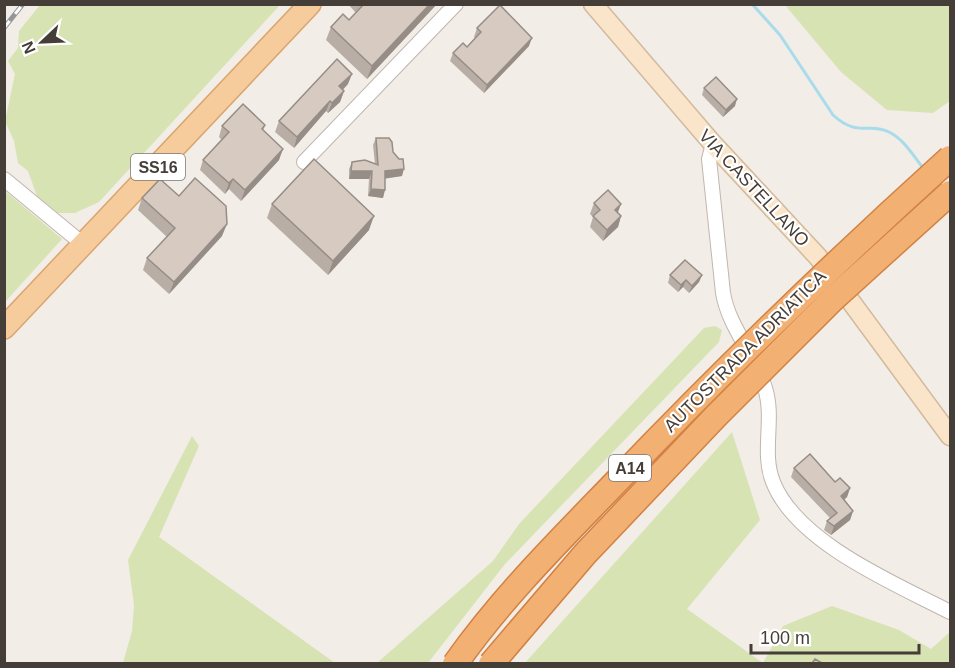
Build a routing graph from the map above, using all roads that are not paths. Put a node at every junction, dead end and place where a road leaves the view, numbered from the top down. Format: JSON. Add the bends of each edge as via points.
{"nodes":[{"id":1,"x":310,"y":4,"type":"edge"},
{"id":2,"x":456,"y":4,"type":"edge"},
{"id":3,"x":593,"y":4,"type":"edge"},
{"id":4,"x":713,"y":144,"type":"junction"},
{"id":5,"x":951,"y":158,"type":"edge"},
{"id":6,"x":304,"y":162,"type":"dead end"},
{"id":7,"x":4,"y":179,"type":"edge"},
{"id":8,"x":951,"y":193,"type":"edge"},
{"id":9,"x":84,"y":245,"type":"junction"},
{"id":10,"x":4,"y":328,"type":"edge"},
{"id":11,"x":951,"y":436,"type":"edge"},
{"id":12,"x":951,"y":612,"type":"edge"},
{"id":13,"x":455,"y":663,"type":"edge"},
{"id":14,"x":492,"y":663,"type":"edge"}],
"edges":[{"from":1,"to":9,"type":"main road","number":"SS16"},
{"from":2,"to":6,"type":"street"},
{"from":3,"to":4,"type":"street","name":"VIA CASTELLANO"},
{"from":4,"to":11,"type":"street","name":"VIA CASTELLANO","via":[[818,257]]},
{"from":4,"to":12,"type":"street","via":[[709,159],[726,312],[765,386],[770,422],[767,457],[773,483],[825,543],[866,570]]},
{"from":5,"to":13,"type":"highway","name":"AUTOSTRADA ADRIATICA","number":"A14","bridge":true,"via":[[814,281],[703,391],[521,580]]},
{"from":7,"to":9,"type":"street"},
{"from":8,"to":14,"type":"highway","name":"AUTOSTRADA ADRIATICA","number":"A14","bridge":true,"via":[[833,299],[716,416],[585,554]]},
{"from":9,"to":10,"type":"main road","number":"SS16"}]}
